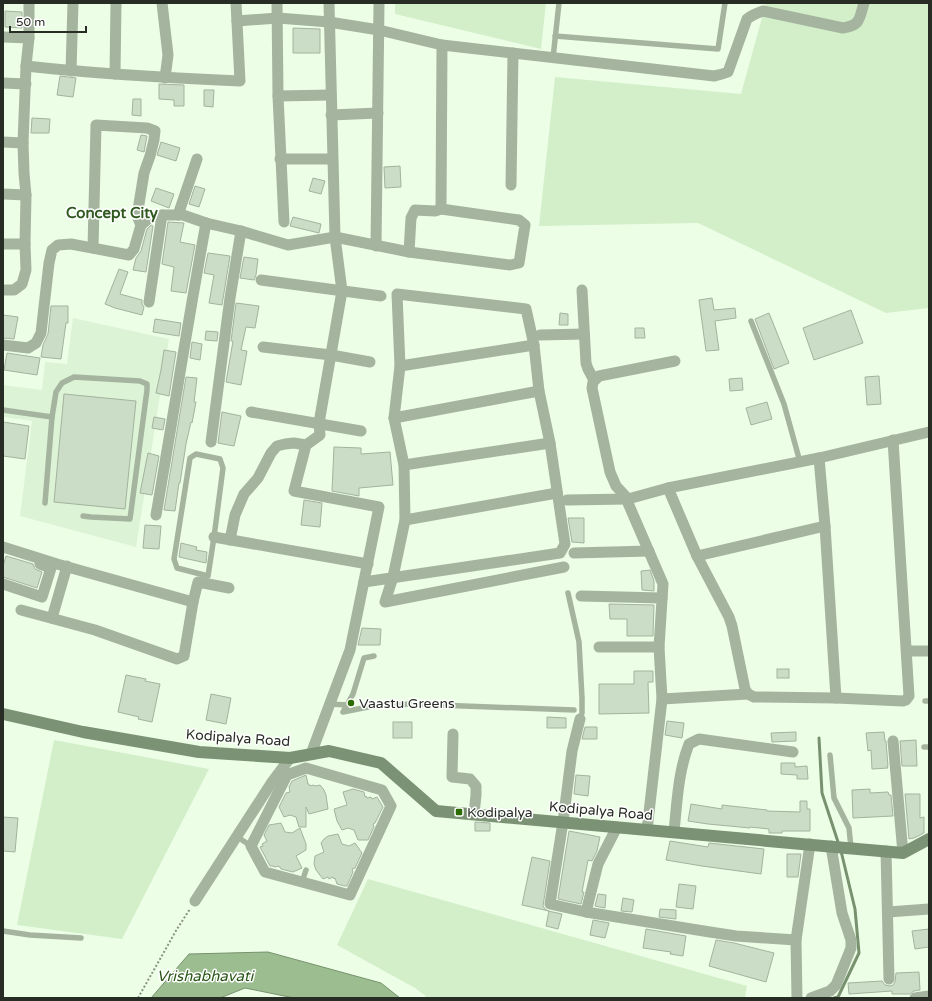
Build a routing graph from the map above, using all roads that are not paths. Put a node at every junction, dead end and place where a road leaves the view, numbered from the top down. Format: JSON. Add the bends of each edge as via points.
{"nodes":[{"id":1,"x":29,"y":3,"type":"edge"},
{"id":2,"x":73,"y":3,"type":"edge"},
{"id":3,"x":116,"y":3,"type":"edge"},
{"id":4,"x":162,"y":3,"type":"edge"},
{"id":5,"x":236,"y":3,"type":"edge"},
{"id":6,"x":277,"y":3,"type":"edge"},
{"id":7,"x":329,"y":3,"type":"edge"},
{"id":8,"x":379,"y":3,"type":"edge"},
{"id":9,"x":559,"y":3,"type":"edge"},
{"id":10,"x":725,"y":3,"type":"edge"},
{"id":11,"x":864,"y":3,"type":"edge"},
{"id":12,"x":278,"y":18,"type":"junction"},
{"id":13,"x":237,"y":21,"type":"junction"},
{"id":14,"x":329,"y":22,"type":"junction"},
{"id":15,"x":379,"y":30,"type":"junction"},
{"id":16,"x":556,"y":36,"type":"junction"},
{"id":17,"x":3,"y":37,"type":"edge"},
{"id":18,"x":29,"y":38,"type":"junction"},
{"id":19,"x":442,"y":45,"type":"junction"},
{"id":20,"x":513,"y":53,"type":"junction"},
{"id":21,"x":553,"y":58,"type":"junction"},
{"id":22,"x":26,"y":66,"type":"junction"},
{"id":23,"x":71,"y":71,"type":"junction"},
{"id":24,"x":115,"y":74,"type":"junction"},
{"id":25,"x":165,"y":78,"type":"junction"},
{"id":26,"x":3,"y":83,"type":"edge"},
{"id":27,"x":26,"y":84,"type":"junction"},
{"id":28,"x":331,"y":95,"type":"junction"},
{"id":29,"x":278,"y":96,"type":"junction"},
{"id":30,"x":378,"y":113,"type":"junction"},
{"id":31,"x":331,"y":115,"type":"junction"},
{"id":32,"x":3,"y":142,"type":"edge"},
{"id":33,"x":23,"y":143,"type":"junction"},
{"id":34,"x":197,"y":159,"type":"dead end"},
{"id":35,"x":280,"y":159,"type":"junction"},
{"id":36,"x":332,"y":159,"type":"junction"},
{"id":37,"x":511,"y":185,"type":"dead end"},
{"id":38,"x":3,"y":194,"type":"edge"},
{"id":39,"x":26,"y":195,"type":"junction"},
{"id":40,"x":441,"y":209,"type":"junction"},
{"id":41,"x":162,"y":215,"type":"junction"},
{"id":42,"x":178,"y":215,"type":"junction"},
{"id":43,"x":284,"y":222,"type":"dead end"},
{"id":44,"x":206,"y":223,"type":"junction"},
{"id":45,"x":141,"y":226,"type":"junction"},
{"id":46,"x":241,"y":231,"type":"junction"},
{"id":47,"x":335,"y":237,"type":"junction"},
{"id":48,"x":3,"y":244,"type":"edge"},
{"id":49,"x":25,"y":244,"type":"junction"},
{"id":50,"x":376,"y":246,"type":"junction"},
{"id":51,"x":93,"y":248,"type":"junction"},
{"id":52,"x":409,"y":252,"type":"junction"},
{"id":53,"x":261,"y":280,"type":"dead end"},
{"id":54,"x":3,"y":290,"type":"edge"},
{"id":55,"x":582,"y":290,"type":"dead end"},
{"id":56,"x":342,"y":291,"type":"junction"},
{"id":57,"x":382,"y":296,"type":"dead end"},
{"id":58,"x":149,"y":302,"type":"dead end"},
{"id":59,"x":751,"y":322,"type":"dead end"},
{"id":60,"x":584,"y":334,"type":"junction"},
{"id":61,"x":540,"y":335,"type":"dead end"},
{"id":62,"x":3,"y":345,"type":"edge"},
{"id":63,"x":534,"y":345,"type":"junction"},
{"id":64,"x":263,"y":347,"type":"dead end"},
{"id":65,"x":331,"y":355,"type":"junction"},
{"id":66,"x":675,"y":361,"type":"dead end"},
{"id":67,"x":370,"y":362,"type":"dead end"},
{"id":68,"x":400,"y":366,"type":"junction"},
{"id":69,"x":594,"y":380,"type":"junction"},
{"id":70,"x":540,"y":391,"type":"junction"},
{"id":71,"x":3,"y":410,"type":"edge"},
{"id":72,"x":251,"y":412,"type":"dead end"},
{"id":73,"x":52,"y":416,"type":"junction"},
{"id":74,"x":394,"y":418,"type":"junction"},
{"id":75,"x":319,"y":423,"type":"junction"},
{"id":76,"x":361,"y":431,"type":"dead end"},
{"id":77,"x":929,"y":432,"type":"edge"},
{"id":78,"x":893,"y":440,"type":"junction"},
{"id":79,"x":211,"y":442,"type":"dead end"},
{"id":80,"x":550,"y":442,"type":"junction"},
{"id":81,"x":306,"y":445,"type":"junction"},
{"id":82,"x":819,"y":458,"type":"junction"},
{"id":83,"x":800,"y":462,"type":"junction"},
{"id":84,"x":404,"y":465,"type":"junction"},
{"id":85,"x":668,"y":488,"type":"junction"},
{"id":86,"x":557,"y":493,"type":"junction"},
{"id":87,"x":628,"y":499,"type":"junction"},
{"id":88,"x":567,"y":500,"type":"dead end"},
{"id":89,"x":45,"y":503,"type":"dead end"},
{"id":90,"x":156,"y":515,"type":"dead end"},
{"id":91,"x":83,"y":516,"type":"dead end"},
{"id":92,"x":405,"y":520,"type":"junction"},
{"id":93,"x":825,"y":526,"type":"junction"},
{"id":94,"x":214,"y":537,"type":"junction"},
{"id":95,"x":230,"y":540,"type":"junction"},
{"id":96,"x":3,"y":550,"type":"edge"},
{"id":97,"x":649,"y":551,"type":"junction"},
{"id":98,"x":574,"y":553,"type":"dead end"},
{"id":99,"x":697,"y":556,"type":"junction"},
{"id":100,"x":368,"y":564,"type":"junction"},
{"id":101,"x":67,"y":566,"type":"junction"},
{"id":102,"x":564,"y":567,"type":"dead end"},
{"id":103,"x":393,"y":577,"type":"junction"},
{"id":104,"x":364,"y":582,"type":"junction"},
{"id":105,"x":3,"y":584,"type":"edge"},
{"id":106,"x":229,"y":588,"type":"dead end"},
{"id":107,"x":568,"y":593,"type":"dead end"},
{"id":108,"x":581,"y":596,"type":"dead end"},
{"id":109,"x":662,"y":598,"type":"junction"},
{"id":110,"x":193,"y":602,"type":"junction"},
{"id":111,"x":21,"y":610,"type":"dead end"},
{"id":112,"x":52,"y":618,"type":"junction"},
{"id":113,"x":599,"y":647,"type":"dead end"},
{"id":114,"x":659,"y":647,"type":"junction"},
{"id":115,"x":907,"y":651,"type":"junction"},
{"id":116,"x":929,"y":651,"type":"edge"},
{"id":117,"x":374,"y":656,"type":"dead end"},
{"id":118,"x":748,"y":694,"type":"junction"},
{"id":119,"x":836,"y":698,"type":"junction"},
{"id":120,"x":662,"y":699,"type":"junction"},
{"id":121,"x":330,"y":704,"type":"junction"},
{"id":122,"x":347,"y":705,"type":"junction"},
{"id":123,"x":3,"y":714,"type":"edge"},
{"id":124,"x":577,"y":715,"type":"junction"},
{"id":125,"x":453,"y":734,"type":"dead end"},
{"id":126,"x":893,"y":742,"type":"dead end"},
{"id":127,"x":793,"y":752,"type":"dead end"},
{"id":128,"x":311,"y":754,"type":"junction"},
{"id":129,"x":830,"y":755,"type":"dead end"},
{"id":130,"x":290,"y":758,"type":"junction"},
{"id":131,"x":474,"y":814,"type":"junction"},
{"id":132,"x":563,"y":822,"type":"junction"},
{"id":133,"x":617,"y":827,"type":"junction"},
{"id":134,"x":647,"y":830,"type":"junction"},
{"id":135,"x":674,"y":832,"type":"junction"},
{"id":136,"x":236,"y":836,"type":"junction"},
{"id":137,"x":929,"y":839,"type":"edge"},
{"id":138,"x":810,"y":844,"type":"junction"},
{"id":139,"x":251,"y":846,"type":"junction"},
{"id":140,"x":832,"y":846,"type":"junction"},
{"id":141,"x":849,"y":848,"type":"junction"},
{"id":142,"x":886,"y":851,"type":"junction"},
{"id":143,"x":903,"y":853,"type":"junction"},
{"id":144,"x":306,"y":870,"type":"dead end"},
{"id":145,"x":302,"y":882,"type":"junction"},
{"id":146,"x":195,"y":901,"type":"road end"},
{"id":147,"x":929,"y":909,"type":"edge"},
{"id":148,"x":586,"y":912,"type":"junction"},
{"id":149,"x":888,"y":912,"type":"junction"},
{"id":150,"x":3,"y":931,"type":"edge"},
{"id":151,"x":81,"y":938,"type":"dead end"},
{"id":152,"x":796,"y":940,"type":"junction"},
{"id":153,"x":889,"y":979,"type":"dead end"},
{"id":154,"x":929,"y":996,"type":"edge"},
{"id":155,"x":797,"y":998,"type":"edge"},
{"id":156,"x":812,"y":998,"type":"edge"},
{"id":157,"x":916,"y":998,"type":"edge"}],
"edges":[{"from":1,"to":18,"type":"street"},
{"from":2,"to":23,"type":"street"},
{"from":3,"to":24,"type":"street"},
{"from":4,"to":25,"type":"street","via":[[168,55]]},
{"from":5,"to":13,"type":"street"},
{"from":6,"to":12,"type":"street"},
{"from":7,"to":14,"type":"street"},
{"from":8,"to":15,"type":"street"},
{"from":9,"to":16,"type":"lane"},
{"from":10,"to":16,"type":"lane","via":[[718,49]]},
{"from":11,"to":21,"type":"street","via":[[859,21],[855,25],[843,28],[763,11],[752,15],[747,19],[728,72],[718,76]]},
{"from":12,"to":13,"type":"street"},
{"from":12,"to":14,"type":"street"},
{"from":12,"to":29,"type":"street"},
{"from":13,"to":25,"type":"street","via":[[240,81]]},
{"from":14,"to":15,"type":"street"},
{"from":14,"to":28,"type":"street"},
{"from":15,"to":19,"type":"street"},
{"from":15,"to":30,"type":"street"},
{"from":16,"to":21,"type":"lane"},
{"from":17,"to":18,"type":"street"},
{"from":18,"to":22,"type":"street"},
{"from":19,"to":20,"type":"street"},
{"from":19,"to":40,"type":"street"},
{"from":20,"to":21,"type":"street"},
{"from":20,"to":37,"type":"street"},
{"from":22,"to":23,"type":"street"},
{"from":22,"to":27,"type":"street"},
{"from":23,"to":24,"type":"street"},
{"from":24,"to":25,"type":"street"},
{"from":26,"to":27,"type":"street"},
{"from":27,"to":33,"type":"street"},
{"from":28,"to":29,"type":"street"},
{"from":28,"to":31,"type":"street"},
{"from":29,"to":35,"type":"street"},
{"from":30,"to":31,"type":"street"},
{"from":30,"to":50,"type":"street"},
{"from":31,"to":36,"type":"street"},
{"from":32,"to":33,"type":"street"},
{"from":33,"to":39,"type":"street"},
{"from":34,"to":42,"type":"street"},
{"from":35,"to":36,"type":"street"},
{"from":35,"to":43,"type":"street"},
{"from":36,"to":47,"type":"street"},
{"from":38,"to":39,"type":"street"},
{"from":39,"to":49,"type":"street"},
{"from":40,"to":52,"type":"street","via":[[415,210],[411,218]]},
{"from":40,"to":52,"type":"street","via":[[519,220],[525,225],[519,263],[510,266]]},
{"from":41,"to":42,"type":"street"},
{"from":41,"to":45,"type":"street","via":[[149,218]]},
{"from":41,"to":58,"type":"street"},
{"from":42,"to":44,"type":"street"},
{"from":44,"to":46,"type":"street"},
{"from":44,"to":90,"type":"street","via":[[188,316]]},
{"from":45,"to":51,"type":"street","via":[[134,249],[129,255]]},
{"from":45,"to":51,"type":"street","via":[[138,210],[155,131],[147,128],[96,125]]},
{"from":46,"to":47,"type":"street","via":[[288,245]]},
{"from":46,"to":79,"type":"street"},
{"from":47,"to":50,"type":"street"},
{"from":47,"to":56,"type":"street"},
{"from":48,"to":49,"type":"street"},
{"from":49,"to":54,"type":"street","via":[[26,270],[22,284],[14,290]]},
{"from":50,"to":52,"type":"street"},
{"from":51,"to":62,"type":"street","via":[[71,244],[58,245],[52,250],[41,333],[36,343],[28,348]]},
{"from":53,"to":56,"type":"street"},
{"from":55,"to":60,"type":"street"},
{"from":56,"to":57,"type":"street"},
{"from":56,"to":65,"type":"street"},
{"from":59,"to":83,"type":"lane","via":[[784,404]]},
{"from":60,"to":61,"type":"street"},
{"from":60,"to":69,"type":"street","via":[[586,363]]},
{"from":63,"to":68,"type":"street"},
{"from":63,"to":68,"type":"street","via":[[526,308],[397,294]]},
{"from":63,"to":70,"type":"street"},
{"from":64,"to":65,"type":"street"},
{"from":65,"to":67,"type":"street"},
{"from":65,"to":75,"type":"street"},
{"from":66,"to":69,"type":"street","via":[[601,376]]},
{"from":68,"to":74,"type":"street"},
{"from":69,"to":87,"type":"street","via":[[592,388],[610,472],[616,486]]},
{"from":70,"to":74,"type":"street"},
{"from":70,"to":80,"type":"street"},
{"from":71,"to":73,"type":"lane"},
{"from":72,"to":75,"type":"street"},
{"from":73,"to":89,"type":"lane"},
{"from":73,"to":91,"type":"lane","via":[[56,392],[62,383],[74,377],[140,381],[147,384],[130,519]]},
{"from":74,"to":84,"type":"street"},
{"from":75,"to":76,"type":"street"},
{"from":75,"to":81,"type":"street","via":[[320,435]]},
{"from":77,"to":78,"type":"street"},
{"from":78,"to":82,"type":"street"},
{"from":78,"to":115,"type":"street"},
{"from":80,"to":84,"type":"street"},
{"from":80,"to":86,"type":"street"},
{"from":81,"to":95,"type":"street","via":[[285,444],[277,446],[271,453],[234,514]]},
{"from":81,"to":100,"type":"street","via":[[294,490],[379,507]]},
{"from":82,"to":83,"type":"street"},
{"from":82,"to":93,"type":"street"},
{"from":83,"to":85,"type":"street"},
{"from":84,"to":92,"type":"street"},
{"from":85,"to":87,"type":"street"},
{"from":85,"to":99,"type":"street"},
{"from":86,"to":92,"type":"street"},
{"from":86,"to":103,"type":"street","via":[[565,544],[560,553]]},
{"from":87,"to":88,"type":"street"},
{"from":87,"to":97,"type":"street"},
{"from":92,"to":103,"type":"street"},
{"from":93,"to":99,"type":"street"},
{"from":93,"to":119,"type":"street"},
{"from":94,"to":94,"type":"lane","via":[[208,576],[177,568],[174,559],[190,458],[196,454],[220,460],[223,468]]},
{"from":94,"to":95,"type":"street"},
{"from":95,"to":100,"type":"street"},
{"from":96,"to":101,"type":"street"},
{"from":96,"to":105,"type":"street","via":[[51,568],[42,597]]},
{"from":97,"to":98,"type":"street"},
{"from":97,"to":109,"type":"street","via":[[663,584]]},
{"from":99,"to":118,"type":"street","via":[[729,617]]},
{"from":100,"to":104,"type":"street"},
{"from":101,"to":110,"type":"street"},
{"from":101,"to":112,"type":"street"},
{"from":102,"to":103,"type":"street","via":[[385,602]]},
{"from":103,"to":104,"type":"street"},
{"from":104,"to":121,"type":"street","via":[[350,650]]},
{"from":106,"to":110,"type":"street","via":[[198,582]]},
{"from":107,"to":124,"type":"lane","via":[[578,642],[582,713]]},
{"from":108,"to":109,"type":"street"},
{"from":109,"to":114,"type":"street"},
{"from":110,"to":112,"type":"street","via":[[184,656],[177,659]]},
{"from":111,"to":112,"type":"street"},
{"from":113,"to":114,"type":"street"},
{"from":114,"to":120,"type":"street"},
{"from":115,"to":116,"type":"street"},
{"from":115,"to":119,"type":"street","via":[[910,696],[906,700]]},
{"from":117,"to":122,"type":"lane","via":[[364,658]]},
{"from":118,"to":119,"type":"street","via":[[754,697]]},
{"from":118,"to":120,"type":"street"},
{"from":120,"to":134,"type":"street"},
{"from":121,"to":122,"type":"lane"},
{"from":121,"to":128,"type":"street"},
{"from":122,"to":124,"type":"lane","via":[[343,712],[373,706],[411,704]]},
{"from":123,"to":130,"type":"main road","name":"Kodipalya Road","via":[[83,732],[199,752]]},
{"from":124,"to":132,"type":"street"},
{"from":125,"to":131,"type":"street","via":[[452,777],[470,779],[476,786]]},
{"from":126,"to":143,"type":"street"},
{"from":127,"to":135,"type":"street","via":[[698,739],[689,744],[681,770]]},
{"from":128,"to":130,"type":"main road","name":"Kodipalya Road"},
{"from":128,"to":131,"type":"main road","name":"Kodipalya Road","via":[[329,751],[381,763],[436,811]]},
{"from":129,"to":141,"type":"lane","via":[[834,798],[849,828]]},
{"from":130,"to":136,"type":"street"},
{"from":131,"to":132,"type":"main road","name":"Kodipalya Road"},
{"from":132,"to":133,"type":"main road","name":"Kodipalya Road"},
{"from":132,"to":148,"type":"street","via":[[550,904]]},
{"from":133,"to":134,"type":"main road","name":"Kodipalya Road"},
{"from":133,"to":148,"type":"street","via":[[598,864]]},
{"from":134,"to":135,"type":"main road","name":"Kodipalya Road"},
{"from":135,"to":138,"type":"main road","name":"Kodipalya Road"},
{"from":136,"to":139,"type":"lane"},
{"from":136,"to":146,"type":"street"},
{"from":137,"to":143,"type":"main road"},
{"from":138,"to":140,"type":"main road","name":"Kodipalya Road"},
{"from":138,"to":152,"type":"street"},
{"from":139,"to":145,"type":"street","via":[[265,872]]},
{"from":139,"to":145,"type":"street","via":[[287,775],[306,768],[382,790],[391,806],[350,895]]},
{"from":140,"to":141,"type":"main road","name":"Kodipalya Road"},
{"from":140,"to":156,"type":"street","via":[[842,913],[851,948],[836,985],[830,991]]},
{"from":141,"to":142,"type":"main road","name":"Kodipalya Road"},
{"from":142,"to":143,"type":"main road","name":"Kodipalya Road"},
{"from":142,"to":149,"type":"street"},
{"from":144,"to":145,"type":"lane"},
{"from":147,"to":149,"type":"street"},
{"from":148,"to":152,"type":"street","via":[[736,936]]},
{"from":149,"to":153,"type":"street"},
{"from":150,"to":151,"type":"lane"},
{"from":152,"to":155,"type":"street"},
{"from":154,"to":157,"type":"street"}]}
